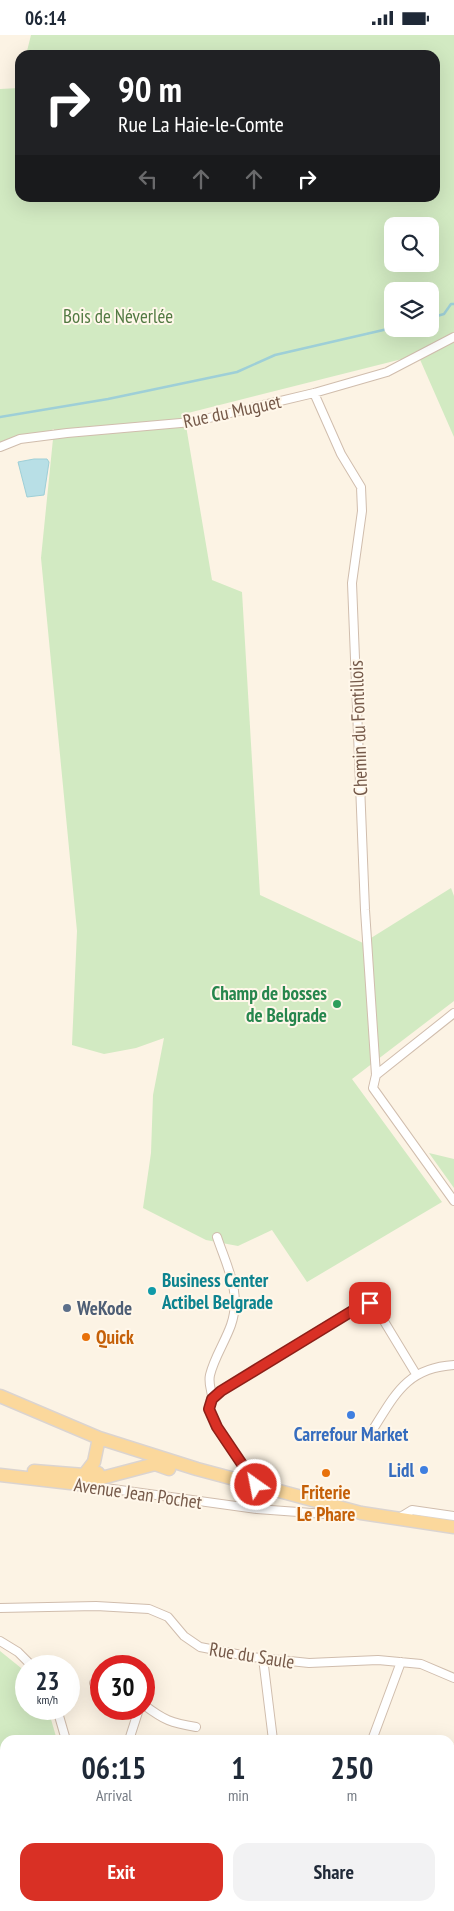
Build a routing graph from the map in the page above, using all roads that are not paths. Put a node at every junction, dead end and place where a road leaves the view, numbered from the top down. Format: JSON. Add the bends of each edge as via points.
{"nodes":[{"id":1,"x":454,"y":337,"type":"edge"},
{"id":2,"x":314,"y":393,"type":"junction"},
{"id":3,"x":0,"y":447,"type":"edge"},
{"id":4,"x":454,"y":1013,"type":"edge"},
{"id":5,"x":376,"y":1075,"type":"junction"},
{"id":6,"x":454,"y":1201,"type":"edge"},
{"id":7,"x":217,"y":1237,"type":"dead end"},
{"id":8,"x":454,"y":1365,"type":"edge"},
{"id":9,"x":416,"y":1374,"type":"junction"},
{"id":10,"x":0,"y":1396,"type":"edge"},
{"id":11,"x":212,"y":1399,"type":"junction"},
{"id":12,"x":372,"y":1431,"type":"dead end"},
{"id":13,"x":99,"y":1438,"type":"junction"},
{"id":14,"x":159,"y":1457,"type":"junction"},
{"id":15,"x":0,"y":1467,"type":"edge"},
{"id":16,"x":197,"y":1469,"type":"junction"},
{"id":17,"x":0,"y":1475,"type":"edge"},
{"id":18,"x":82,"y":1480,"type":"junction"},
{"id":19,"x":256,"y":1485,"type":"junction"},
{"id":20,"x":360,"y":1513,"type":"junction"},
{"id":21,"x":454,"y":1516,"type":"edge"},
{"id":22,"x":398,"y":1518,"type":"junction"},
{"id":23,"x":454,"y":1527,"type":"edge"},
{"id":24,"x":0,"y":1608,"type":"edge"},
{"id":25,"x":0,"y":1641,"type":"edge"},
{"id":26,"x":21,"y":1655,"type":"edge"},
{"id":27,"x":262,"y":1658,"type":"junction"},
{"id":28,"x":401,"y":1662,"type":"junction"},
{"id":29,"x":454,"y":1678,"type":"edge"},
{"id":30,"x":155,"y":1714,"type":"edge"},
{"id":31,"x":60,"y":1720,"type":"edge"},
{"id":32,"x":136,"y":1720,"type":"edge"},
{"id":33,"x":196,"y":1727,"type":"dead end"},
{"id":34,"x":65,"y":1735,"type":"edge"},
{"id":35,"x":132,"y":1735,"type":"edge"},
{"id":36,"x":272,"y":1735,"type":"edge"},
{"id":37,"x":374,"y":1735,"type":"edge"}],
"edges":[{"from":1,"to":2,"type":"street","name":"Rue du Muguet","via":[[387,372]]},
{"from":2,"to":3,"type":"street","name":"Rue du Muguet","via":[[192,421],[20,439]]},
{"from":2,"to":5,"type":"street","name":"Chemin du Fontillois","via":[[341,454],[361,487],[362,511],[352,583],[365,910]]},
{"from":4,"to":5,"type":"street"},
{"from":5,"to":6,"type":"street","name":"Chemin du Fontillois","via":[[373,1088]]},
{"from":7,"to":11,"type":"street","via":[[235,1292],[236,1307],[210,1375]]},
{"from":8,"to":9,"type":"street"},
{"from":9,"to":11,"type":"street","via":[[370,1303]]},
{"from":9,"to":12,"type":"street","via":[[400,1389]]},
{"from":10,"to":13,"type":"main road"},
{"from":11,"to":19,"type":"street","via":[[209,1409],[217,1427]]},
{"from":13,"to":14,"type":"main road"},
{"from":13,"to":18,"type":"main road","via":[[94,1462]]},
{"from":14,"to":16,"type":"main road"},
{"from":14,"to":18,"type":"main road"},
{"from":15,"to":18,"type":"main road","via":[[64,1474]]},
{"from":16,"to":18,"type":"main road","via":[[185,1472],[155,1464]]},
{"from":16,"to":19,"type":"main road"},
{"from":17,"to":18,"type":"main road","name":"Avenue Jean Pochet"},
{"from":18,"to":20,"type":"street","name":"Avenue Jean Pochet","via":[[257,1509],[339,1515]]},
{"from":19,"to":20,"type":"main road"},
{"from":20,"to":22,"type":"main road","name":"Avenue Jean Pochet"},
{"from":21,"to":22,"type":"street","via":[[412,1510]]},
{"from":22,"to":23,"type":"main road","name":"Avenue Jean Pochet"},
{"from":24,"to":27,"type":"street","name":"Rue du Saule","via":[[96,1606],[149,1609],[168,1617],[200,1647]]},
{"from":25,"to":26,"type":"street"},
{"from":27,"to":28,"type":"street","name":"Rue du Saule","via":[[309,1663]]},
{"from":27,"to":36,"type":"street"},
{"from":28,"to":29,"type":"street","name":"Rue du Saule","via":[[420,1664]]},
{"from":28,"to":37,"type":"street"},
{"from":30,"to":33,"type":"street","via":[[173,1723]]},
{"from":31,"to":34,"type":"street"},
{"from":32,"to":35,"type":"street"}]}
